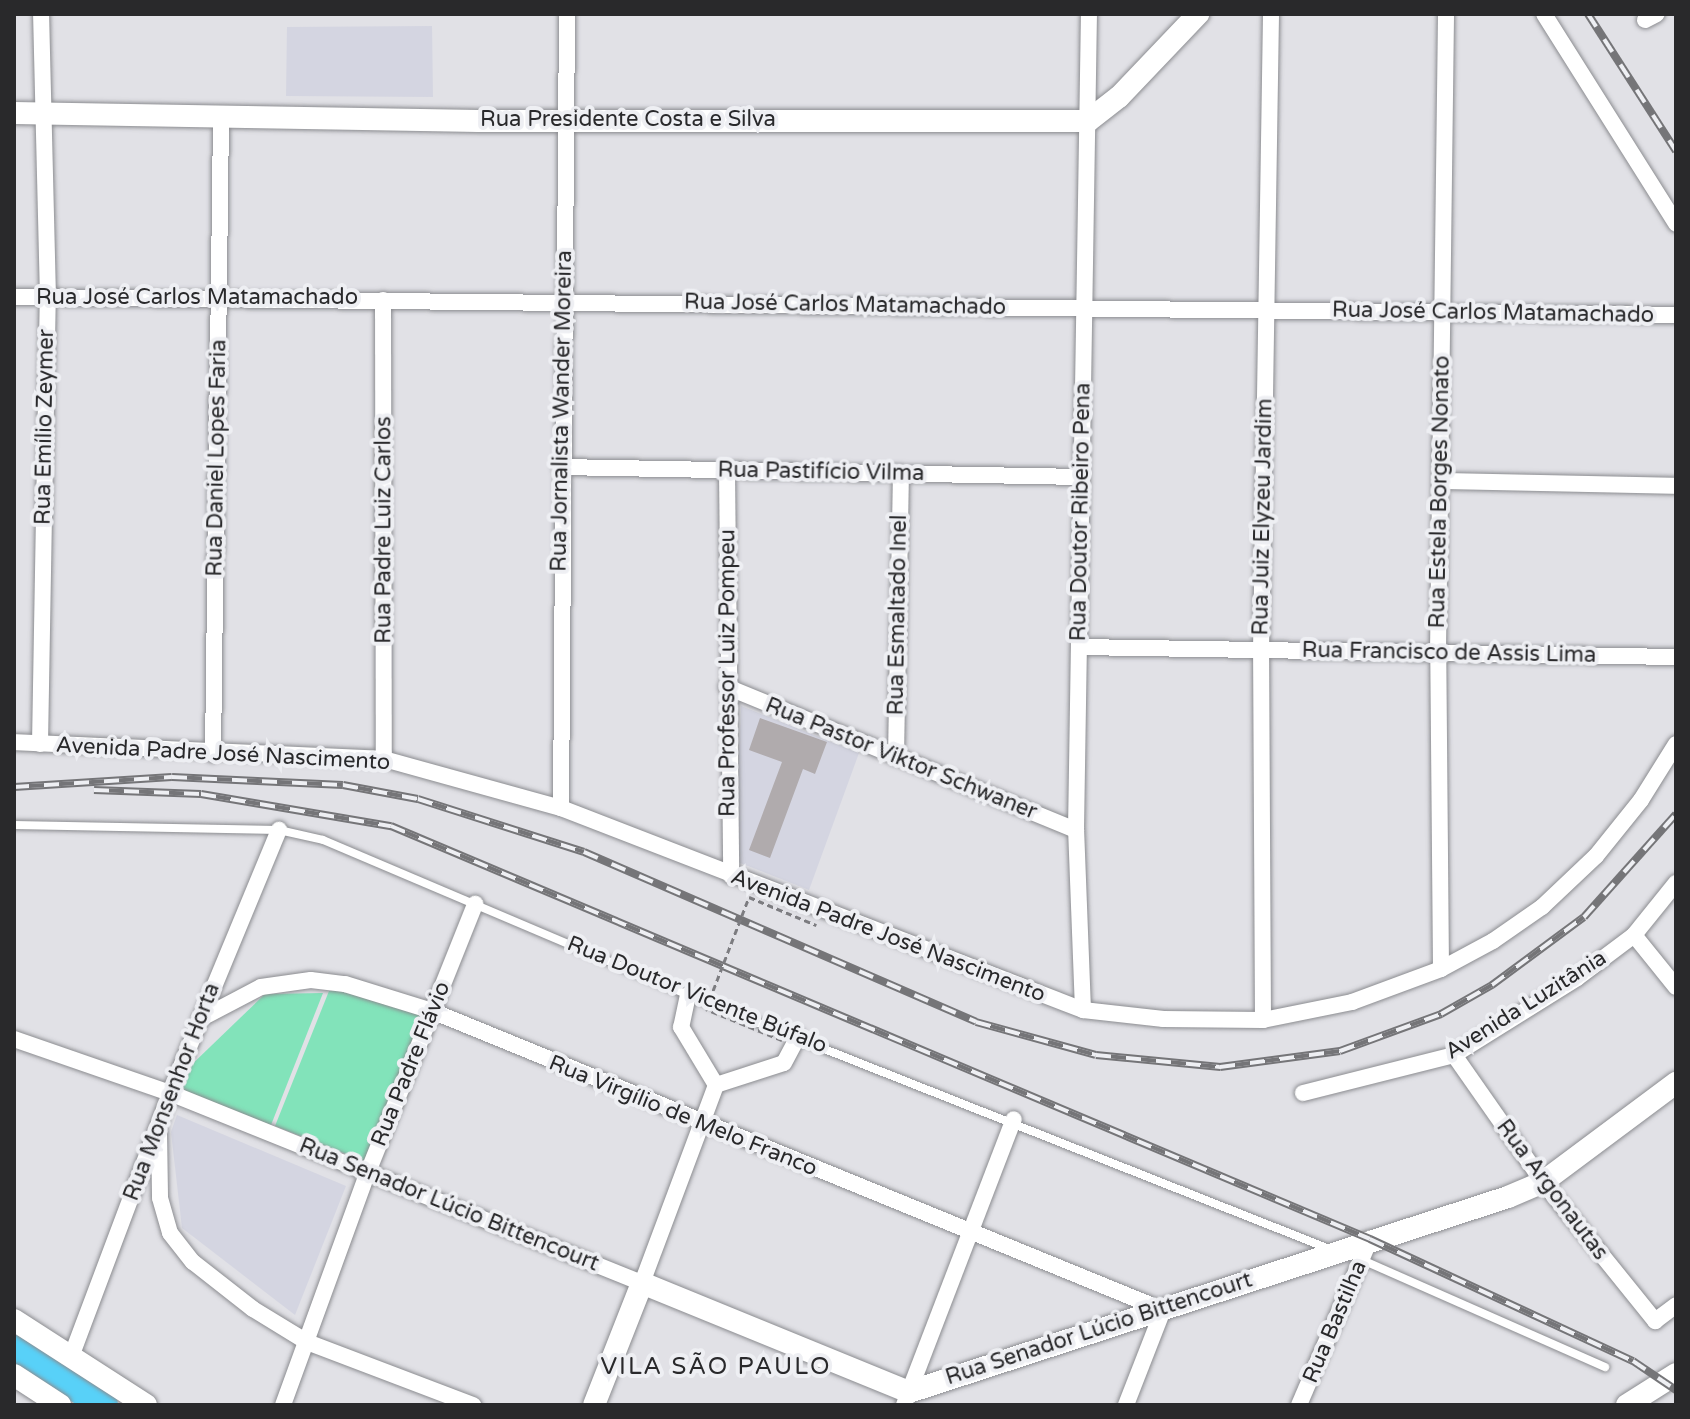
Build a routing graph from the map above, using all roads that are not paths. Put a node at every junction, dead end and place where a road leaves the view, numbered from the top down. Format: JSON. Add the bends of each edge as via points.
{"nodes":[{"id":1,"x":41,"y":14,"type":"edge"},
{"id":2,"x":567,"y":14,"type":"edge"},
{"id":3,"x":1089,"y":14,"type":"edge"},
{"id":4,"x":1198,"y":14,"type":"edge"},
{"id":5,"x":1271,"y":14,"type":"edge"},
{"id":6,"x":1446,"y":14,"type":"edge"},
{"id":7,"x":1544,"y":14,"type":"edge"},
{"id":8,"x":14,"y":113,"type":"edge"},
{"id":9,"x":45,"y":113,"type":"junction"},
{"id":10,"x":221,"y":115,"type":"junction"},
{"id":11,"x":565,"y":120,"type":"junction"},
{"id":12,"x":1088,"y":121,"type":"junction"},
{"id":13,"x":1676,"y":224,"type":"edge"},
{"id":14,"x":14,"y":297,"type":"edge"},
{"id":15,"x":48,"y":298,"type":"junction"},
{"id":16,"x":218,"y":298,"type":"junction"},
{"id":17,"x":383,"y":300,"type":"junction"},
{"id":18,"x":563,"y":302,"type":"junction"},
{"id":19,"x":1084,"y":308,"type":"junction"},
{"id":20,"x":1266,"y":310,"type":"junction"},
{"id":21,"x":1443,"y":312,"type":"junction"},
{"id":22,"x":1676,"y":315,"type":"edge"},
{"id":23,"x":561,"y":467,"type":"junction"},
{"id":24,"x":727,"y":470,"type":"junction"},
{"id":25,"x":901,"y":473,"type":"junction"},
{"id":26,"x":1081,"y":477,"type":"junction"},
{"id":27,"x":1441,"y":481,"type":"junction"},
{"id":28,"x":1676,"y":486,"type":"edge"},
{"id":29,"x":1079,"y":647,"type":"junction"},
{"id":30,"x":1261,"y":651,"type":"junction"},
{"id":31,"x":1438,"y":652,"type":"junction"},
{"id":32,"x":1676,"y":657,"type":"edge"},
{"id":33,"x":727,"y":687,"type":"junction"},
{"id":34,"x":14,"y":742,"type":"edge"},
{"id":35,"x":40,"y":744,"type":"junction"},
{"id":36,"x":1676,"y":744,"type":"edge"},
{"id":37,"x":213,"y":754,"type":"junction"},
{"id":38,"x":896,"y":757,"type":"junction"},
{"id":39,"x":384,"y":759,"type":"junction"},
{"id":40,"x":561,"y":808,"type":"junction"},
{"id":41,"x":14,"y":825,"type":"edge"},
{"id":42,"x":279,"y":830,"type":"junction"},
{"id":43,"x":1076,"y":830,"type":"junction"},
{"id":44,"x":731,"y":876,"type":"junction"},
{"id":45,"x":1676,"y":883,"type":"edge"},
{"id":46,"x":475,"y":904,"type":"junction"},
{"id":47,"x":1634,"y":935,"type":"junction"},
{"id":48,"x":1441,"y":969,"type":"junction"},
{"id":49,"x":1676,"y":987,"type":"edge"},
{"id":50,"x":688,"y":995,"type":"junction"},
{"id":51,"x":1083,"y":1010,"type":"junction"},
{"id":52,"x":432,"y":1011,"type":"junction"},
{"id":53,"x":200,"y":1019,"type":"junction"},
{"id":54,"x":1263,"y":1020,"type":"junction"},
{"id":55,"x":14,"y":1039,"type":"edge"},
{"id":56,"x":790,"y":1039,"type":"junction"},
{"id":57,"x":1454,"y":1055,"type":"junction"},
{"id":58,"x":1676,"y":1083,"type":"edge"},
{"id":59,"x":716,"y":1085,"type":"junction"},
{"id":60,"x":170,"y":1093,"type":"junction"},
{"id":61,"x":1303,"y":1093,"type":"dead end"},
{"id":62,"x":1014,"y":1119,"type":"junction"},
{"id":63,"x":159,"y":1122,"type":"junction"},
{"id":64,"x":701,"y":1125,"type":"junction"},
{"id":65,"x":368,"y":1172,"type":"junction"},
{"id":66,"x":1543,"y":1182,"type":"junction"},
{"id":67,"x":974,"y":1234,"type":"junction"},
{"id":68,"x":1365,"y":1249,"type":"junction"},
{"id":69,"x":1334,"y":1250,"type":"junction"},
{"id":70,"x":642,"y":1283,"type":"junction"},
{"id":71,"x":1676,"y":1305,"type":"edge"},
{"id":72,"x":1163,"y":1310,"type":"junction"},
{"id":73,"x":14,"y":1320,"type":"edge"},
{"id":74,"x":307,"y":1342,"type":"junction"},
{"id":75,"x":71,"y":1357,"type":"junction"},
{"id":76,"x":1605,"y":1367,"type":"dead end"},
{"id":77,"x":1676,"y":1374,"type":"edge"},
{"id":78,"x":14,"y":1375,"type":"edge"},
{"id":79,"x":910,"y":1401,"type":"edge"},
{"id":80,"x":60,"y":1405,"type":"edge"},
{"id":81,"x":146,"y":1405,"type":"edge"},
{"id":82,"x":283,"y":1405,"type":"edge"},
{"id":83,"x":473,"y":1405,"type":"edge"},
{"id":84,"x":594,"y":1405,"type":"edge"},
{"id":85,"x":1126,"y":1405,"type":"edge"},
{"id":86,"x":1299,"y":1405,"type":"edge"},
{"id":87,"x":1627,"y":1405,"type":"edge"}],
"edges":[{"from":1,"to":9,"type":"street","name":"Rua Emílio Zeymer"},
{"from":2,"to":11,"type":"street","name":"Rua Jornalista Wander Moreira"},
{"from":3,"to":12,"type":"street","name":"Rua Doutor Ribeiro Pena"},
{"from":4,"to":12,"type":"street","via":[[1119,97]]},
{"from":5,"to":20,"type":"street","name":"Rua Juiz Elyzeu Jardim"},
{"from":6,"to":21,"type":"street","name":"Rua Estela Borges Nonato"},
{"from":7,"to":13,"type":"street"},
{"from":8,"to":9,"type":"street","name":"Rua Presidente Costa e Silva"},
{"from":9,"to":10,"type":"street","name":"Rua Presidente Costa e Silva"},
{"from":9,"to":15,"type":"street","name":"Rua Emílio Zeymer"},
{"from":10,"to":11,"type":"street","name":"Rua Presidente Costa e Silva"},
{"from":10,"to":16,"type":"street","name":"Rua Daniel Lopes Faria"},
{"from":11,"to":12,"type":"street","name":"Rua Presidente Costa e Silva"},
{"from":11,"to":18,"type":"street","name":"Rua Jornalista Wander Moreira"},
{"from":12,"to":19,"type":"street","name":"Rua Doutor Ribeiro Pena"},
{"from":14,"to":15,"type":"street","name":"Rua José Carlos Matamachado"},
{"from":15,"to":16,"type":"street","name":"Rua José Carlos Matamachado"},
{"from":15,"to":35,"type":"street","name":"Rua Emílio Zeymer"},
{"from":16,"to":17,"type":"street","name":"Rua José Carlos Matamachado"},
{"from":16,"to":37,"type":"street","name":"Rua Daniel Lopes Faria"},
{"from":17,"to":18,"type":"street","name":"Rua José Carlos Matamachado"},
{"from":17,"to":39,"type":"street","name":"Rua Padre Luiz Carlos"},
{"from":18,"to":19,"type":"street","name":"Rua José Carlos Matamachado"},
{"from":18,"to":23,"type":"street","name":"Rua Jornalista Wander Moreira"},
{"from":19,"to":20,"type":"street","name":"Rua José Carlos Matamachado"},
{"from":19,"to":26,"type":"street","name":"Rua Doutor Ribeiro Pena"},
{"from":20,"to":21,"type":"street","name":"Rua José Carlos Matamachado"},
{"from":20,"to":30,"type":"street","name":"Rua Juiz Elyzeu Jardim"},
{"from":21,"to":22,"type":"street","name":"Rua José Carlos Matamachado"},
{"from":21,"to":27,"type":"street","name":"Rua Estela Borges Nonato"},
{"from":23,"to":24,"type":"street","name":"Rua Pastifício Vilma"},
{"from":23,"to":40,"type":"street","name":"Rua Jornalista Wander Moreira"},
{"from":24,"to":25,"type":"street","name":"Rua Pastifício Vilma"},
{"from":24,"to":33,"type":"street","name":"Rua Professor Luiz Pompeu"},
{"from":25,"to":26,"type":"street","name":"Rua Pastifício Vilma"},
{"from":25,"to":38,"type":"street","name":"Rua Esmaltado Inel"},
{"from":26,"to":29,"type":"street","name":"Rua Doutor Ribeiro Pena"},
{"from":27,"to":28,"type":"street"},
{"from":27,"to":31,"type":"street","name":"Rua Estela Borges Nonato"},
{"from":29,"to":30,"type":"street","name":"Rua Francisco de Assis Lima"},
{"from":29,"to":43,"type":"street","name":"Rua Doutor Ribeiro Pena"},
{"from":30,"to":31,"type":"street","name":"Rua Francisco de Assis Lima"},
{"from":30,"to":54,"type":"street","name":"Rua Juiz Elyzeu Jardim"},
{"from":31,"to":32,"type":"street","name":"Rua Francisco de Assis Lima"},
{"from":31,"to":48,"type":"street","name":"Rua Estela Borges Nonato"},
{"from":33,"to":38,"type":"street","name":"Rua Pastor Viktor Schwaner"},
{"from":33,"to":44,"type":"street","name":"Rua Professor Luiz Pompeu"},
{"from":34,"to":35,"type":"street","name":"Avenida Padre José Nascimento"},
{"from":35,"to":37,"type":"street","name":"Avenida Padre José Nascimento"},
{"from":36,"to":48,"type":"street","name":"Avenida Padre José Nascimento","via":[[1641,800],[1585,866],[1542,907]]},
{"from":37,"to":39,"type":"street","name":"Avenida Padre José Nascimento"},
{"from":38,"to":43,"type":"street","name":"Rua Pastor Viktor Schwaner"},
{"from":39,"to":40,"type":"street","name":"Avenida Padre José Nascimento"},
{"from":40,"to":44,"type":"street","name":"Avenida Padre José Nascimento"},
{"from":41,"to":42,"type":"lane","name":"Rua Doutor Vicente Búfalo"},
{"from":42,"to":46,"type":"lane","name":"Rua Doutor Vicente Búfalo","via":[[323,840]]},
{"from":42,"to":53,"type":"street","name":"Rua Monsenhor Horta"},
{"from":43,"to":51,"type":"street","name":"Rua Doutor Ribeiro Pena"},
{"from":44,"to":51,"type":"street","name":"Avenida Padre José Nascimento"},
{"from":45,"to":47,"type":"street","name":"Avenida Luzitânia"},
{"from":46,"to":50,"type":"lane","name":"Rua Doutor Vicente Búfalo"},
{"from":46,"to":52,"type":"street","name":"Rua Padre Flávio"},
{"from":47,"to":49,"type":"street"},
{"from":47,"to":57,"type":"street","name":"Avenida Luzitânia","via":[[1577,978]]},
{"from":48,"to":54,"type":"street","name":"Avenida Padre José Nascimento","via":[[1352,1002]]},
{"from":50,"to":56,"type":"lane","name":"Rua Doutor Vicente Búfalo"},
{"from":50,"to":59,"type":"street","via":[[681,1027]]},
{"from":51,"to":54,"type":"street","name":"Avenida Padre José Nascimento","via":[[1163,1019]]},
{"from":52,"to":53,"type":"street","name":"Rua Virgílio de Melo Franco","via":[[345,984],[311,980],[261,987]]},
{"from":52,"to":64,"type":"street","name":"Rua Virgílio de Melo Franco"},
{"from":52,"to":65,"type":"street","name":"Rua Padre Flávio"},
{"from":53,"to":60,"type":"street","name":"Rua Monsenhor Horta"},
{"from":55,"to":60,"type":"street","name":"Rua Senador Lúcio Bittencourt"},
{"from":56,"to":59,"type":"street","via":[[784,1063]]},
{"from":56,"to":62,"type":"lane","name":"Rua Doutor Vicente Búfalo"},
{"from":57,"to":61,"type":"street","name":"Avenida Luzitânia"},
{"from":57,"to":66,"type":"street","name":"Rua Argonautas"},
{"from":58,"to":66,"type":"street","name":"Rua Senador Lúcio Bittencourt"},
{"from":59,"to":64,"type":"street"},
{"from":60,"to":63,"type":"street","name":"Rua Monsenhor Horta"},
{"from":60,"to":65,"type":"street","name":"Rua Senador Lúcio Bittencourt"},
{"from":62,"to":67,"type":"street"},
{"from":62,"to":69,"type":"lane","name":"Rua Doutor Vicente Búfalo"},
{"from":63,"to":74,"type":"street","via":[[160,1198],[170,1233],[193,1262],[253,1309]]},
{"from":63,"to":75,"type":"street","name":"Rua Monsenhor Horta"},
{"from":64,"to":67,"type":"street","name":"Rua Virgílio de Melo Franco"},
{"from":64,"to":70,"type":"street"},
{"from":65,"to":70,"type":"street","name":"Rua Senador Lúcio Bittencourt"},
{"from":65,"to":74,"type":"street","name":"Rua Padre Flávio"},
{"from":66,"to":68,"type":"street","name":"Rua Senador Lúcio Bittencourt"},
{"from":66,"to":71,"type":"street","name":"Rua Argonautas","via":[[1655,1321]]},
{"from":67,"to":72,"type":"street","name":"Rua Virgílio de Melo Franco"},
{"from":67,"to":79,"type":"street"},
{"from":68,"to":69,"type":"street","name":"Rua Senador Lúcio Bittencourt"},
{"from":68,"to":76,"type":"lane"},
{"from":68,"to":86,"type":"street","name":"Rua Bastilha"},
{"from":69,"to":72,"type":"street","name":"Rua Senador Lúcio Bittencourt"},
{"from":70,"to":79,"type":"street","name":"Rua Senador Lúcio Bittencourt"},
{"from":70,"to":84,"type":"street"},
{"from":72,"to":79,"type":"street","name":"Rua Senador Lúcio Bittencourt"},
{"from":72,"to":85,"type":"street"},
{"from":73,"to":75,"type":"street"},
{"from":74,"to":82,"type":"street","name":"Rua Padre Flávio"},
{"from":74,"to":83,"type":"street"},
{"from":75,"to":81,"type":"street"},
{"from":77,"to":87,"type":"street"},
{"from":78,"to":80,"type":"street"}]}
